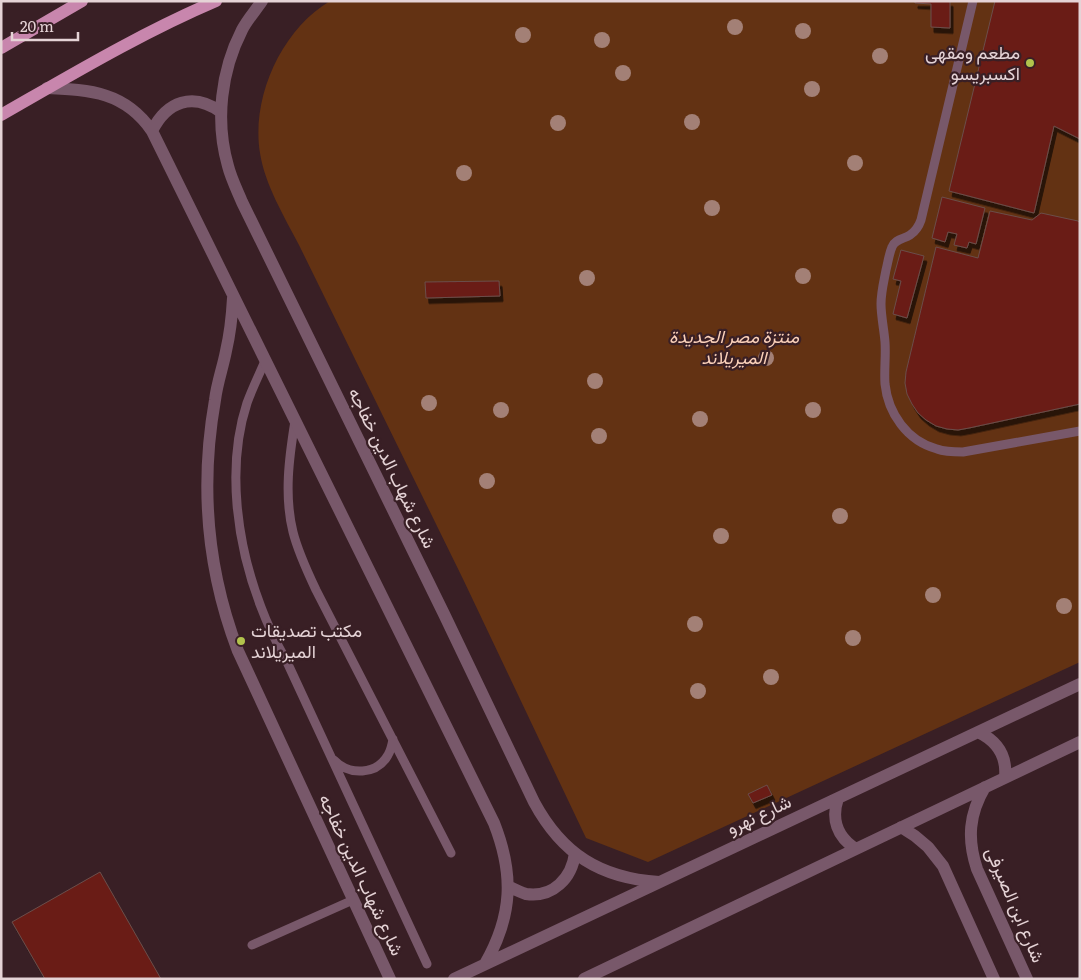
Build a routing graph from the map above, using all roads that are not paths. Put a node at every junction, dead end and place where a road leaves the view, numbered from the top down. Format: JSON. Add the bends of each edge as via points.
{"nodes":[{"id":1,"x":82,"y":1,"type":"edge"},
{"id":2,"x":216,"y":1,"type":"edge"},
{"id":3,"x":262,"y":1,"type":"edge"},
{"id":4,"x":973,"y":1,"type":"edge"},
{"id":5,"x":1,"y":48,"type":"edge"},
{"id":6,"x":48,"y":88,"type":"junction"},
{"id":7,"x":221,"y":112,"type":"junction"},
{"id":8,"x":1,"y":115,"type":"edge"},
{"id":9,"x":152,"y":131,"type":"junction"},
{"id":10,"x":233,"y":296,"type":"junction"},
{"id":11,"x":266,"y":361,"type":"junction"},
{"id":12,"x":295,"y":421,"type":"junction"},
{"id":13,"x":1080,"y":431,"type":"edge"},
{"id":14,"x":1080,"y":684,"type":"edge"},
{"id":15,"x":978,"y":732,"type":"junction"},
{"id":16,"x":393,"y":739,"type":"junction"},
{"id":17,"x":1080,"y":742,"type":"edge"},
{"id":18,"x":332,"y":758,"type":"junction"},
{"id":19,"x":1005,"y":777,"type":"junction"},
{"id":20,"x":985,"y":787,"type":"junction"},
{"id":21,"x":838,"y":798,"type":"junction"},
{"id":22,"x":901,"y":827,"type":"junction"},
{"id":23,"x":856,"y":849,"type":"junction"},
{"id":24,"x":451,"y":853,"type":"dead end"},
{"id":25,"x":575,"y":853,"type":"junction"},
{"id":26,"x":659,"y":882,"type":"junction"},
{"id":27,"x":508,"y":886,"type":"junction"},
{"id":28,"x":353,"y":900,"type":"junction"},
{"id":29,"x":252,"y":945,"type":"dead end"},
{"id":30,"x":427,"y":964,"type":"dead end"},
{"id":31,"x":486,"y":964,"type":"junction"},
{"id":32,"x":390,"y":979,"type":"edge"},
{"id":33,"x":454,"y":979,"type":"edge"},
{"id":34,"x":584,"y":979,"type":"edge"},
{"id":35,"x":994,"y":979,"type":"edge"},
{"id":36,"x":1027,"y":979,"type":"edge"}],
"edges":[{"from":1,"to":5,"type":"main road"},
{"from":2,"to":6,"type":"main road","via":[[146,34]]},
{"from":3,"to":7,"type":"street","name":"شارع شهاب الدين خفاجه","via":[[234,46]]},
{"from":4,"to":13,"type":"lane","via":[[921,220],[911,234],[893,244],[889,258],[880,302],[887,396],[897,419],[914,438],[924,445],[949,452]]},
{"from":6,"to":8,"type":"main road"},
{"from":6,"to":9,"type":"street","via":[[104,94],[135,111]]},
{"from":7,"to":9,"type":"street","via":[[204,103],[184,102],[164,113]]},
{"from":7,"to":25,"type":"street","name":"شارع شهاب الدين خفاجه","via":[[228,165],[242,202],[534,802],[552,831]]},
{"from":9,"to":10,"type":"street"},
{"from":10,"to":11,"type":"street"},
{"from":10,"to":28,"type":"street","name":"شارع شهاب الدين خفاجه","via":[[229,338],[215,397],[208,452],[209,525],[217,580],[238,651]]},
{"from":11,"to":12,"type":"street"},
{"from":11,"to":18,"type":"lane","via":[[247,404],[237,449],[235,477],[240,529],[261,606]]},
{"from":12,"to":16,"type":"lane","via":[[288,485],[293,531],[316,590]]},
{"from":12,"to":27,"type":"street","via":[[494,823],[504,853]]},
{"from":14,"to":15,"type":"street","name":"شارع نهرو"},
{"from":15,"to":19,"type":"street","via":[[991,739],[1000,750],[1005,763]]},
{"from":15,"to":21,"type":"street","name":"شارع نهرو"},
{"from":16,"to":18,"type":"lane","via":[[383,762],[367,771],[348,770]]},
{"from":16,"to":24,"type":"lane"},
{"from":17,"to":19,"type":"street"},
{"from":18,"to":30,"type":"lane"},
{"from":19,"to":20,"type":"street"},
{"from":20,"to":22,"type":"street"},
{"from":20,"to":36,"type":"street","name":"شارع ابن الصيرفى","via":[[971,822],[974,860]]},
{"from":21,"to":23,"type":"street","via":[[835,812],[837,827],[844,839]]},
{"from":21,"to":26,"type":"street","name":"شارع نهرو"},
{"from":22,"to":23,"type":"street"},
{"from":22,"to":35,"type":"street","via":[[928,846],[943,866]]},
{"from":23,"to":34,"type":"street"},
{"from":25,"to":26,"type":"street","name":"شارع شهاب الدين خفاجه","via":[[592,865],[624,878]]},
{"from":25,"to":27,"type":"street","via":[[570,872],[547,892],[527,894]]},
{"from":26,"to":31,"type":"street","name":"شارع نهرو"},
{"from":27,"to":31,"type":"street","via":[[500,934]]},
{"from":28,"to":29,"type":"lane"},
{"from":28,"to":32,"type":"street","name":"شارع شهاب الدين خفاجه"},
{"from":31,"to":33,"type":"street","name":"شارع نهرو"}]}
